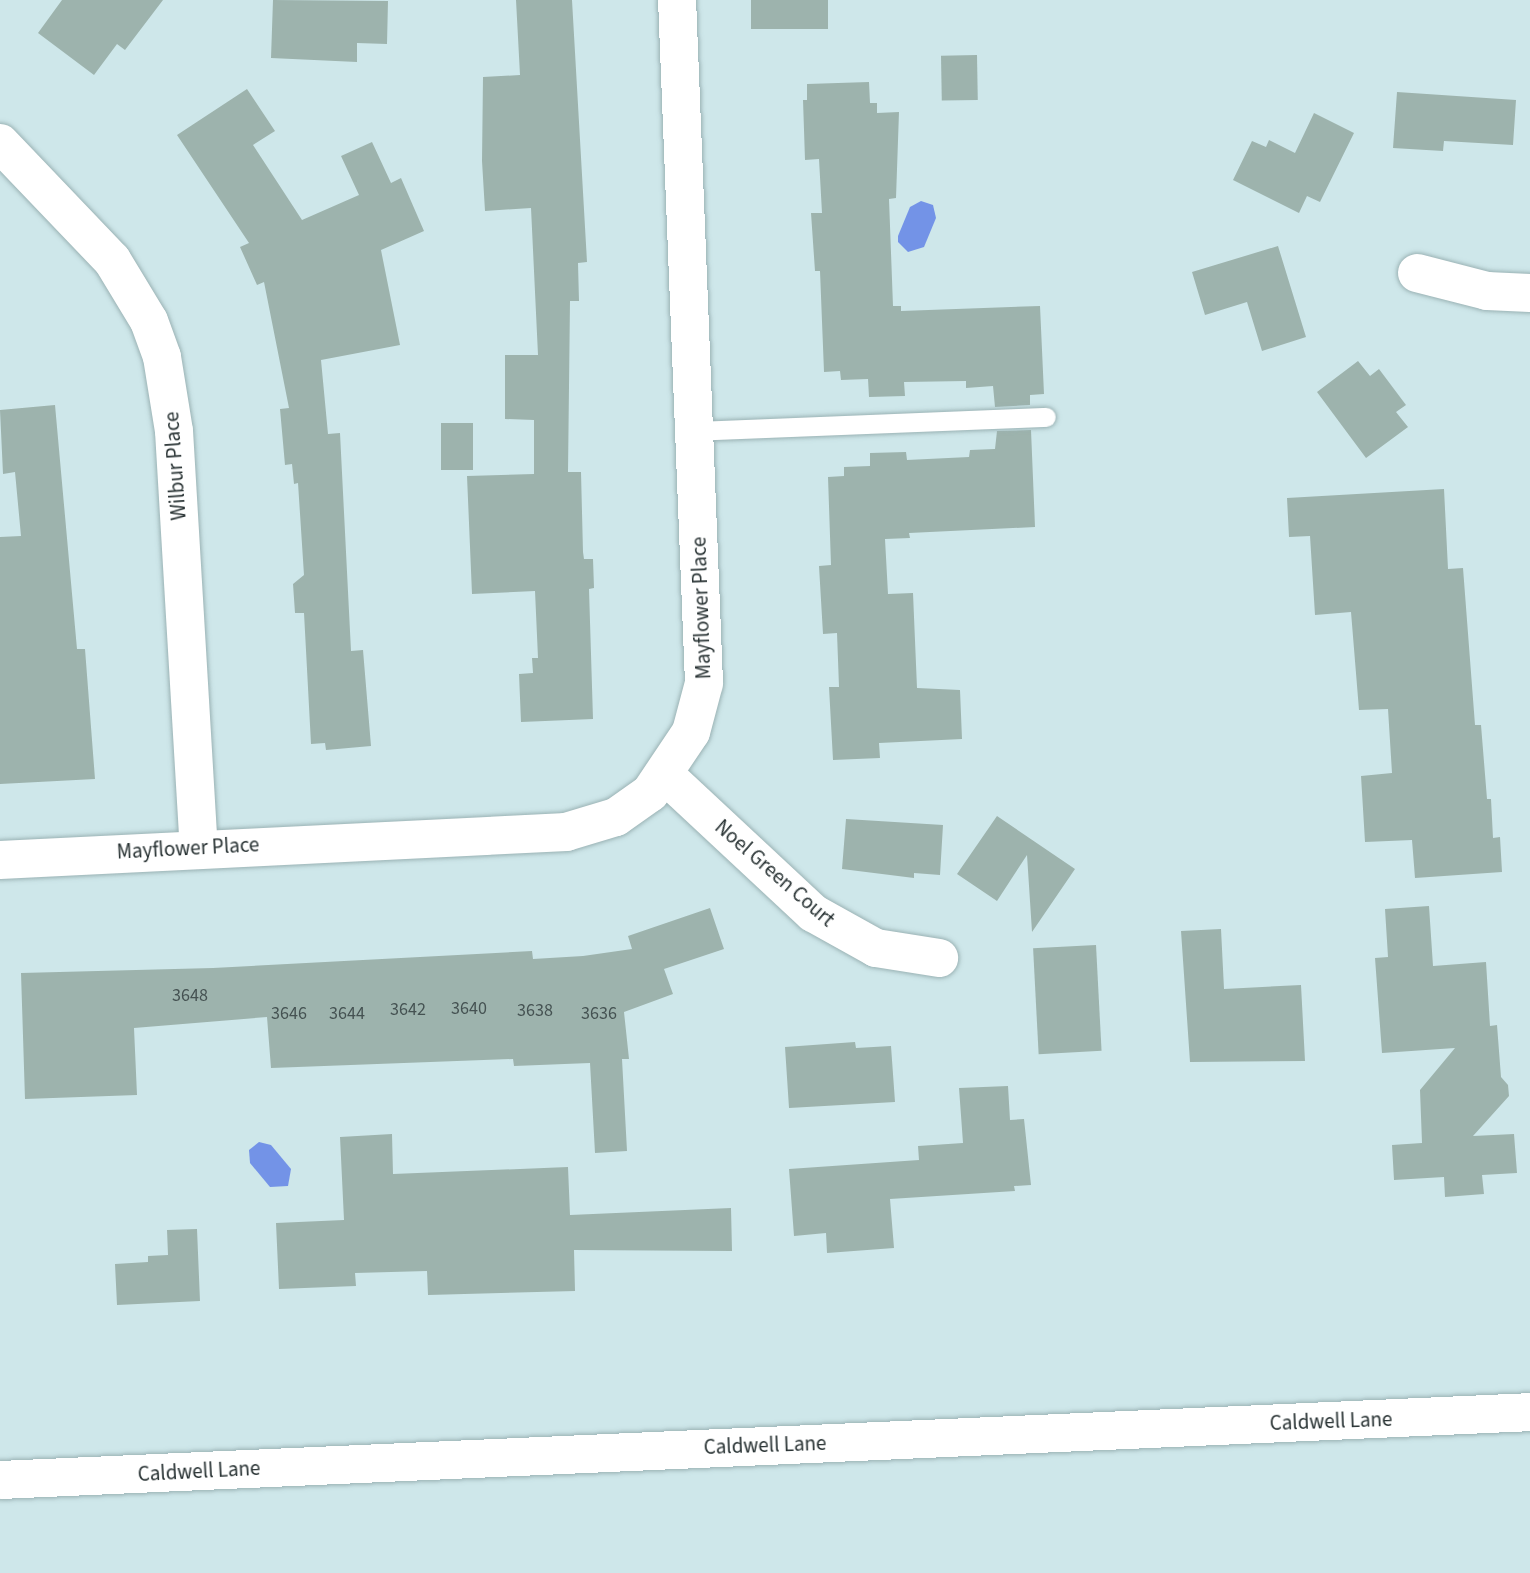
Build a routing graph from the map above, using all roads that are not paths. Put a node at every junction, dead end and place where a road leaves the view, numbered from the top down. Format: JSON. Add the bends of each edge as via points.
{"nodes":[{"id":1,"x":677,"y":0,"type":"edge"},
{"id":2,"x":0,"y":143,"type":"edge"},
{"id":3,"x":1417,"y":273,"type":"dead end"},
{"id":4,"x":1530,"y":293,"type":"edge"},
{"id":5,"x":1046,"y":417,"type":"dead end"},
{"id":6,"x":694,"y":431,"type":"junction"},
{"id":7,"x":664,"y":774,"type":"junction"},
{"id":8,"x":199,"y":847,"type":"junction"},
{"id":9,"x":0,"y":860,"type":"edge"},
{"id":10,"x":939,"y":958,"type":"dead end"},
{"id":11,"x":1530,"y":1412,"type":"edge"},
{"id":12,"x":0,"y":1479,"type":"edge"}],
"edges":[{"from":1,"to":6,"type":"street","name":"Mayflower Place"},
{"from":2,"to":8,"type":"street","name":"Wilbur Place","via":[[111,260],[149,321],[162,357],[174,431]]},
{"from":3,"to":4,"type":"street","via":[[1487,291]]},
{"from":5,"to":6,"type":"lane"},
{"from":6,"to":7,"type":"street","name":"Mayflower Place","via":[[704,683],[691,732]]},
{"from":7,"to":8,"type":"street","name":"Mayflower Place","via":[[640,801],[584,829]]},
{"from":7,"to":10,"type":"street","name":"Noel Green Court","via":[[813,913],[876,948]]},
{"from":8,"to":9,"type":"street","name":"Mayflower Place"},
{"from":11,"to":12,"type":"street","name":"Caldwell Lane"}]}
